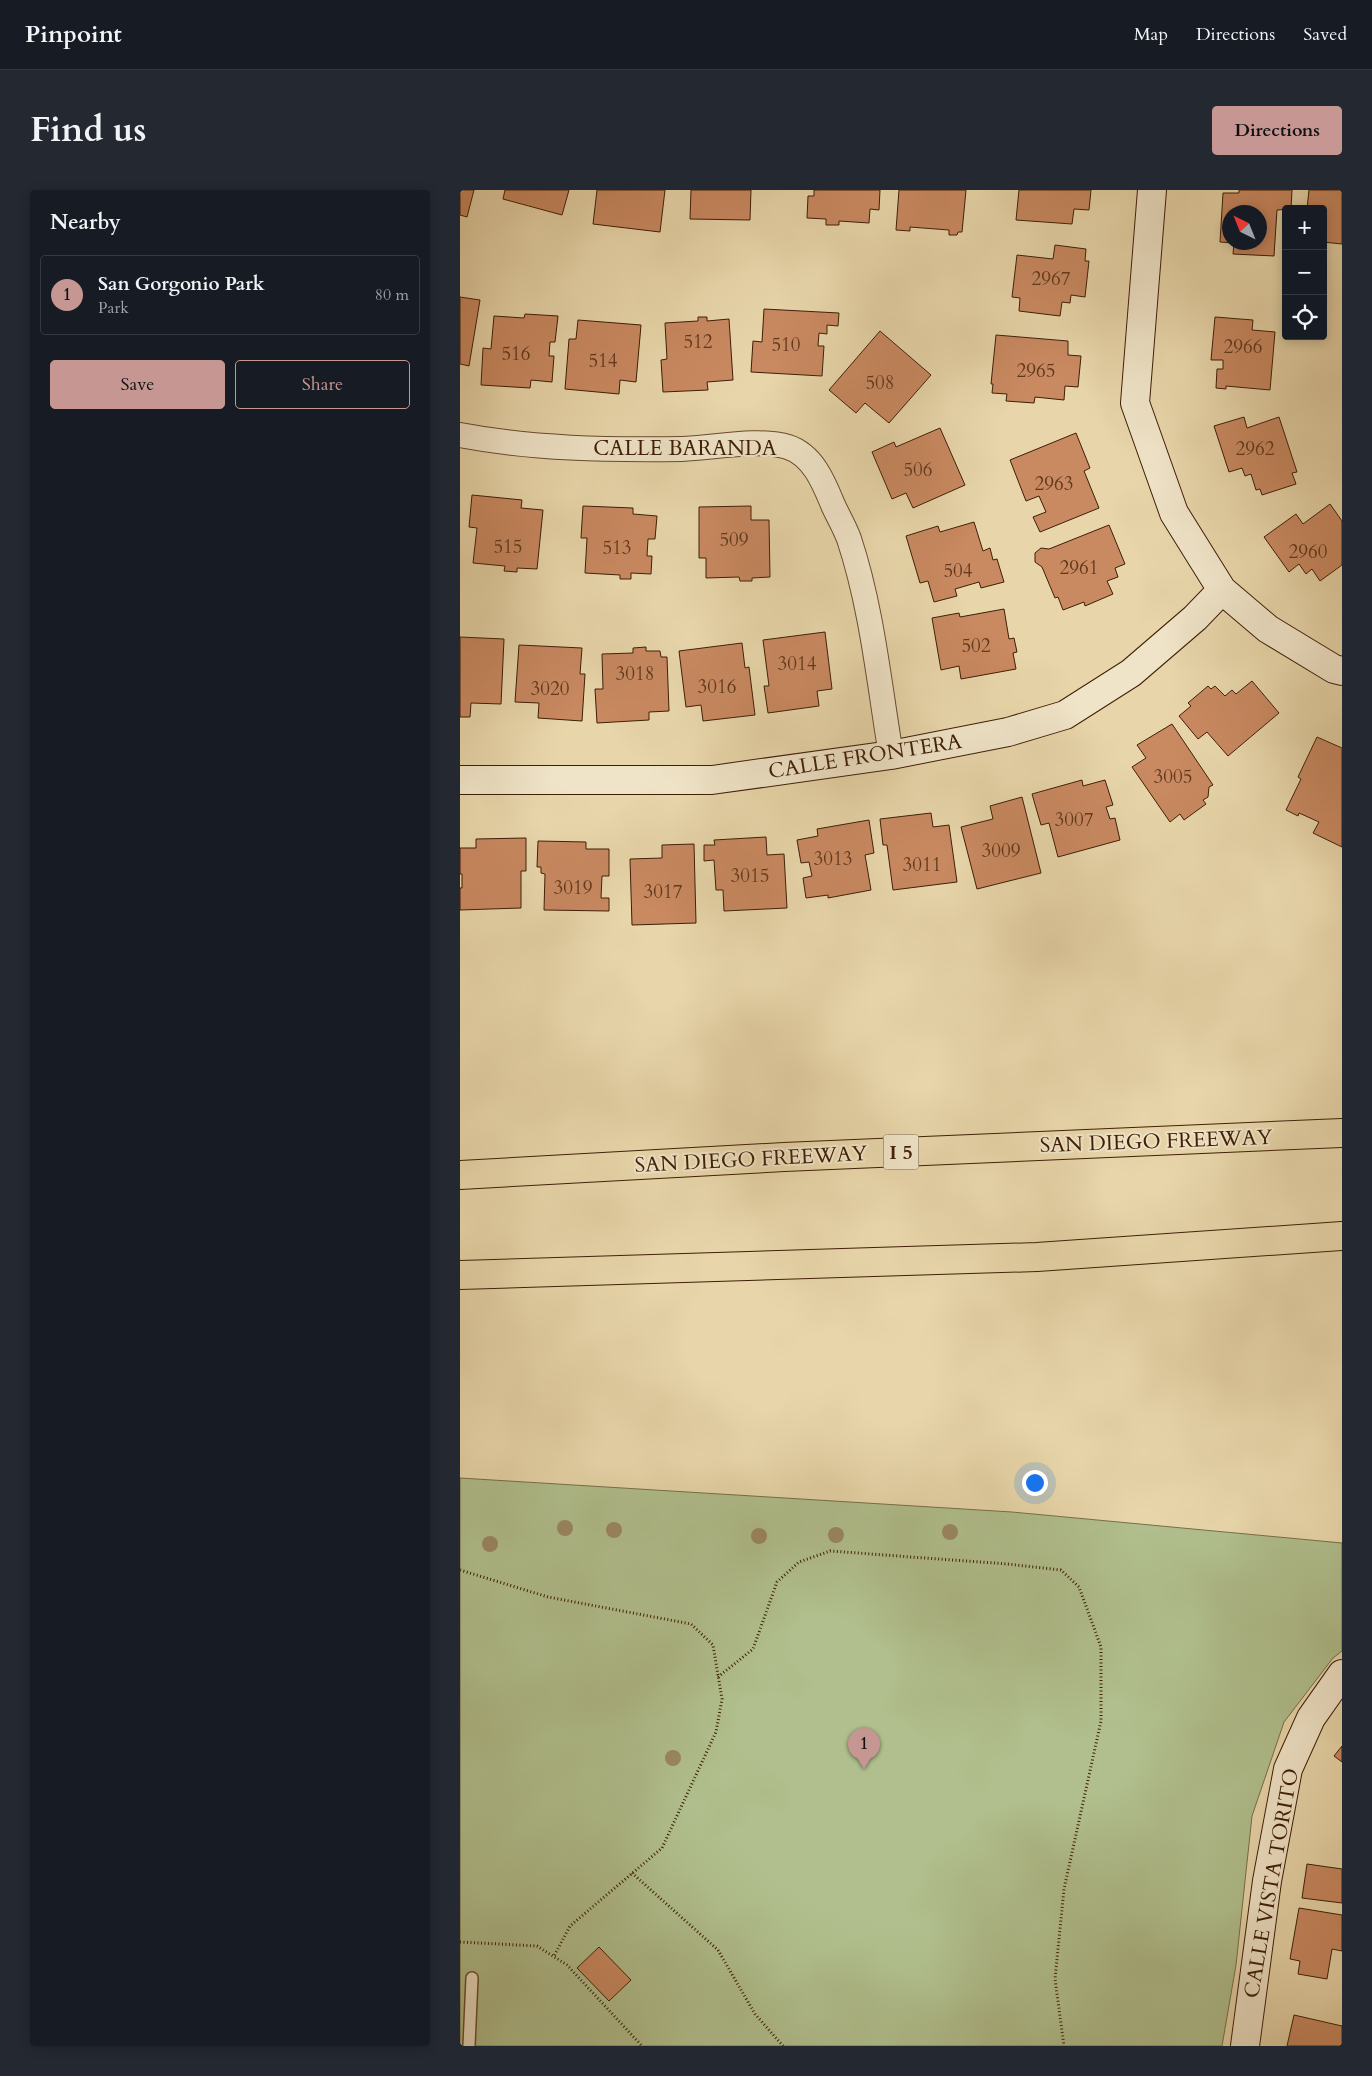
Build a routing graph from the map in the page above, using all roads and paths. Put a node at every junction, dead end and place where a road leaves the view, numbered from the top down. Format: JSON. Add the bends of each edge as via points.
{"nodes":[{"id":1,"x":1152,"y":190,"type":"edge"},
{"id":2,"x":460,"y":435,"type":"edge"},
{"id":3,"x":1222,"y":590,"type":"junction"},
{"id":4,"x":1342,"y":671,"type":"edge"},
{"id":5,"x":891,"y":754,"type":"junction"},
{"id":6,"x":460,"y":780,"type":"edge"},
{"id":7,"x":1342,"y":1133,"type":"edge"},
{"id":8,"x":460,"y":1175,"type":"edge"},
{"id":9,"x":1342,"y":1236,"type":"edge"},
{"id":10,"x":460,"y":1275,"type":"edge"},
{"id":11,"x":460,"y":1570,"type":"edge"},
{"id":12,"x":1342,"y":1674,"type":"edge"},
{"id":13,"x":718,"y":1677,"type":"junction"},
{"id":14,"x":632,"y":1873,"type":"junction"},
{"id":15,"x":460,"y":1942,"type":"edge"},
{"id":16,"x":554,"y":1956,"type":"junction"},
{"id":17,"x":472,"y":1978,"type":"dead end"},
{"id":18,"x":469,"y":2046,"type":"edge"},
{"id":19,"x":642,"y":2046,"type":"edge"},
{"id":20,"x":783,"y":2046,"type":"edge"},
{"id":21,"x":1064,"y":2046,"type":"edge"},
{"id":22,"x":1245,"y":2046,"type":"edge"}],
"edges":[{"from":1,"to":3,"type":"street","via":[[1135,403],[1174,513]]},
{"from":2,"to":5,"type":"street","name":"CALLE BARANDA","via":[[594,450],[772,445],[789,448],[805,457],[825,484],[848,539],[872,637]]},
{"from":3,"to":4,"type":"street","via":[[1268,629]]},
{"from":3,"to":5,"type":"street","name":"CALLE FRONTERA","via":[[1131,673],[1065,715],[1008,732]]},
{"from":5,"to":6,"type":"street","name":"CALLE FRONTERA","via":[[712,780]]},
{"from":7,"to":8,"type":"highway","name":"SAN DIEGO FREEWAY","number":"I 5","via":[[794,1156]]},
{"from":9,"to":10,"type":"highway","via":[[1037,1257]]},
{"from":11,"to":13,"type":"path","via":[[548,1598],[691,1624],[713,1646]]},
{"from":12,"to":22,"type":"street","name":"CALLE VISTA TORITO","via":[[1310,1718],[1288,1769],[1267,1881]]},
{"from":13,"to":14,"type":"path","via":[[722,1699],[716,1732],[662,1848]]},
{"from":13,"to":21,"type":"path","via":[[753,1650],[777,1582],[799,1562],[830,1551],[1061,1570],[1079,1587],[1101,1647],[1101,1721],[1064,1889],[1055,1979]]},
{"from":14,"to":16,"type":"path","via":[[570,1926]]},
{"from":14,"to":20,"type":"path","via":[[718,1950],[755,2014]]},
{"from":15,"to":16,"type":"path","via":[[537,1946]]},
{"from":16,"to":19,"type":"path","via":[[567,1965]]},
{"from":17,"to":18,"type":"lane"}]}
